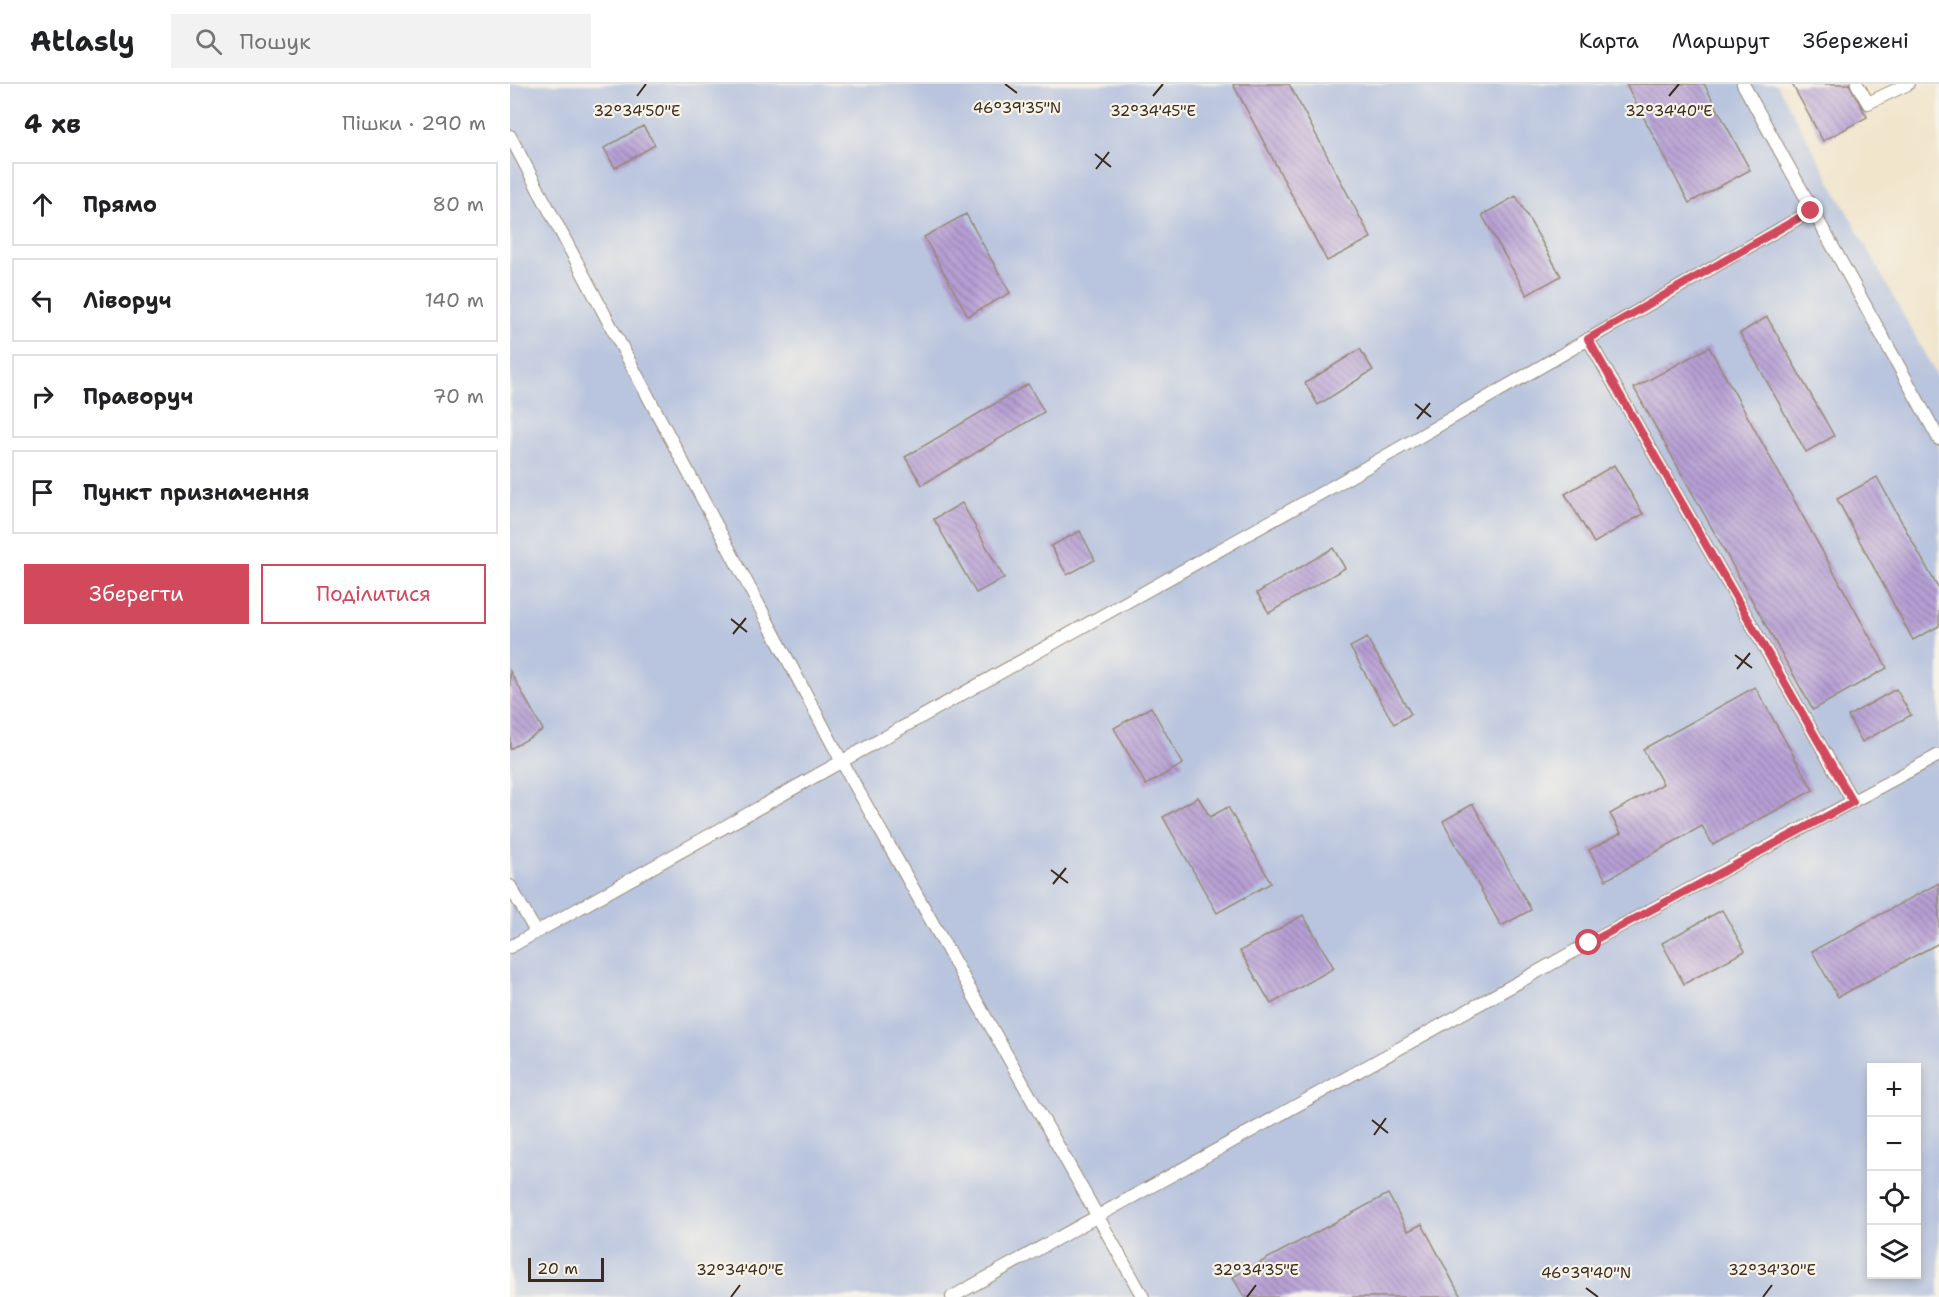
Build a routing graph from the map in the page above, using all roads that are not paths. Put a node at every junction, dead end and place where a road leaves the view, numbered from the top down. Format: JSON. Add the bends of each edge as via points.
{"nodes":[{"id":1,"x":1743,"y":84,"type":"edge"},
{"id":2,"x":1857,"y":84,"type":"edge"},
{"id":3,"x":1908,"y":84,"type":"edge"},
{"id":4,"x":510,"y":136,"type":"edge"},
{"id":5,"x":1811,"y":211,"type":"junction"},
{"id":6,"x":1588,"y":339,"type":"junction"},
{"id":7,"x":1939,"y":440,"type":"edge"},
{"id":8,"x":1939,"y":755,"type":"edge"},
{"id":9,"x":842,"y":762,"type":"junction"},
{"id":10,"x":1853,"y":802,"type":"junction"},
{"id":11,"x":510,"y":886,"type":"edge"},
{"id":12,"x":536,"y":932,"type":"junction"},
{"id":13,"x":510,"y":947,"type":"edge"},
{"id":14,"x":1097,"y":1216,"type":"junction"},
{"id":15,"x":952,"y":1297,"type":"edge"},
{"id":16,"x":1143,"y":1297,"type":"edge"}],
"edges":[{"from":1,"to":5,"type":"lane"},
{"from":2,"to":3,"type":"lane","via":[[1868,103]]},
{"from":4,"to":9,"type":"lane"},
{"from":5,"to":6,"type":"lane"},
{"from":5,"to":7,"type":"lane"},
{"from":6,"to":9,"type":"lane"},
{"from":6,"to":10,"type":"lane"},
{"from":8,"to":10,"type":"lane"},
{"from":9,"to":12,"type":"lane"},
{"from":9,"to":14,"type":"lane"},
{"from":10,"to":14,"type":"lane"},
{"from":11,"to":12,"type":"lane"},
{"from":12,"to":13,"type":"lane"},
{"from":14,"to":15,"type":"lane"},
{"from":14,"to":16,"type":"lane"}]}
